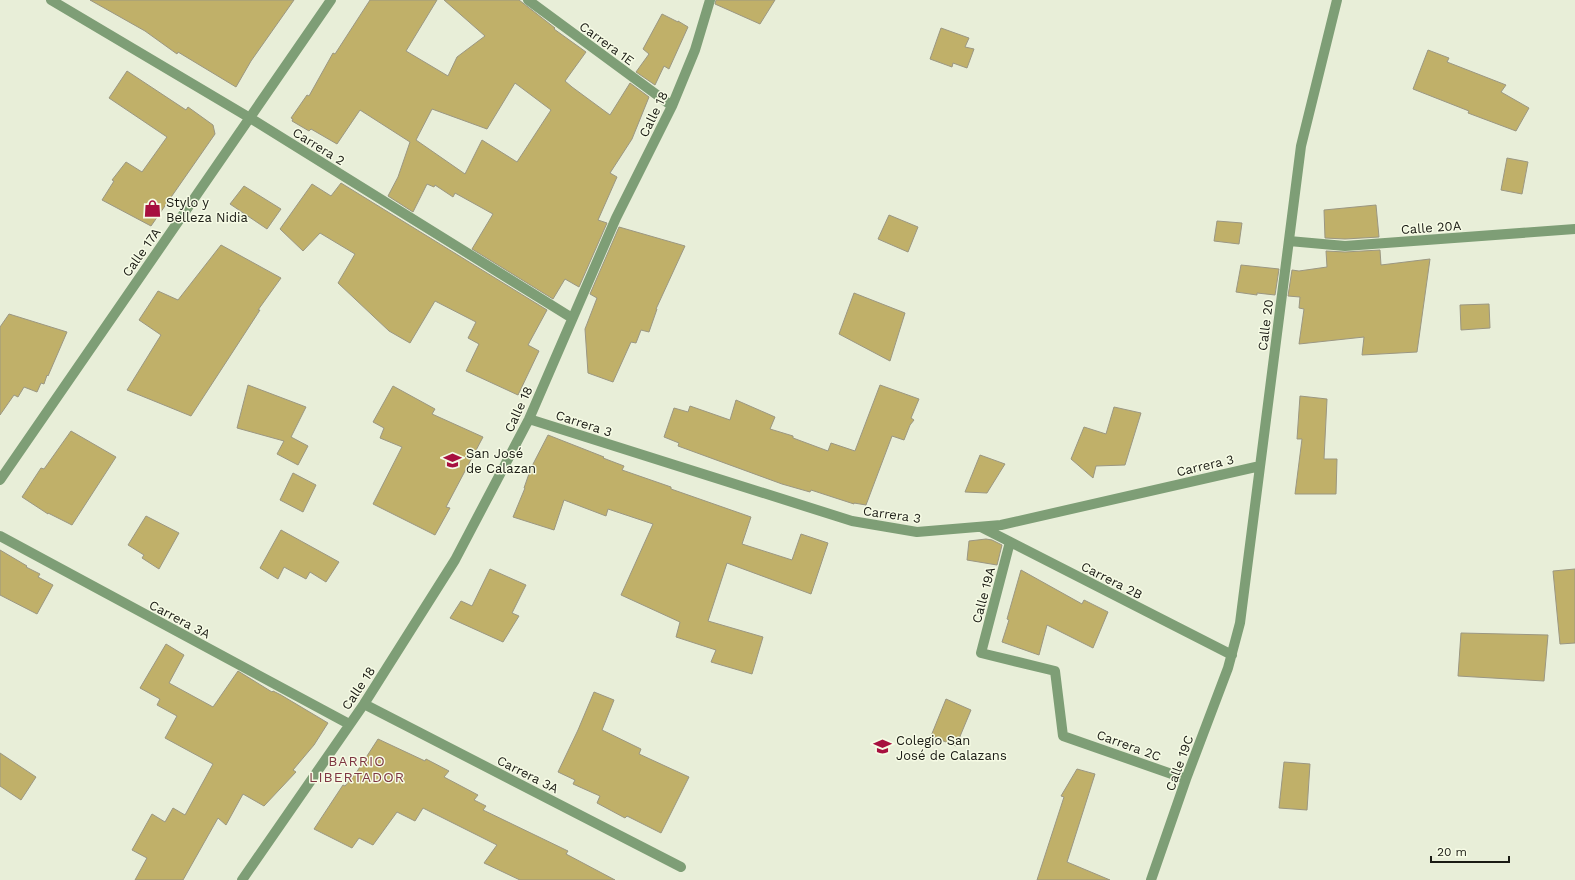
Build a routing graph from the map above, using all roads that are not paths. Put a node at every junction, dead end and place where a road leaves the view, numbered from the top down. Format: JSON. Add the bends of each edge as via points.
{"nodes":[{"id":1,"x":51,"y":0,"type":"edge"},
{"id":2,"x":331,"y":0,"type":"edge"},
{"id":3,"x":528,"y":0,"type":"edge"},
{"id":4,"x":710,"y":0,"type":"edge"},
{"id":5,"x":1337,"y":0,"type":"edge"},
{"id":6,"x":672,"y":106,"type":"junction"},
{"id":7,"x":250,"y":118,"type":"junction"},
{"id":8,"x":1575,"y":229,"type":"edge"},
{"id":9,"x":1289,"y":241,"type":"junction"},
{"id":10,"x":572,"y":318,"type":"junction"},
{"id":11,"x":529,"y":419,"type":"junction"},
{"id":12,"x":1260,"y":466,"type":"junction"},
{"id":13,"x":0,"y":480,"type":"edge"},
{"id":14,"x":981,"y":527,"type":"junction"},
{"id":15,"x":0,"y":536,"type":"edge"},
{"id":16,"x":1010,"y":542,"type":"junction"},
{"id":17,"x":1232,"y":655,"type":"junction"},
{"id":18,"x":364,"y":704,"type":"junction"},
{"id":19,"x":349,"y":724,"type":"junction"},
{"id":20,"x":1063,"y":736,"type":"joint"},
{"id":21,"x":1186,"y":779,"type":"junction"},
{"id":22,"x":681,"y":867,"type":"dead end"},
{"id":23,"x":242,"y":880,"type":"edge"},
{"id":24,"x":1151,"y":880,"type":"edge"}],
"edges":[{"from":1,"to":7,"type":"street","name":"Carrera 2"},
{"from":2,"to":7,"type":"street","name":"Calle 17A"},
{"from":3,"to":6,"type":"street","name":"Carrera 1E"},
{"from":4,"to":6,"type":"street","name":"Calle 18","via":[[695,50]]},
{"from":5,"to":9,"type":"street","name":"Calle 20","via":[[1301,146]]},
{"from":6,"to":10,"type":"street","name":"Calle 18","via":[[616,218]]},
{"from":7,"to":10,"type":"street","name":"Carrera 2"},
{"from":7,"to":13,"type":"street","name":"Calle 17A"},
{"from":8,"to":9,"type":"street","name":"Calle 20A","via":[[1345,246]]},
{"from":9,"to":12,"type":"street","name":"Calle 20"},
{"from":10,"to":11,"type":"street","name":"Calle 18"},
{"from":11,"to":14,"type":"street","name":"Carrera 3","via":[[852,521],[917,532]]},
{"from":11,"to":18,"type":"street","name":"Calle 18","via":[[455,560]]},
{"from":12,"to":14,"type":"street","name":"Carrera 3","via":[[1001,525]]},
{"from":12,"to":17,"type":"street","name":"Calle 20","via":[[1240,623]]},
{"from":14,"to":16,"type":"street","name":"Carrera 2B"},
{"from":15,"to":19,"type":"street","name":"Carrera 3A"},
{"from":16,"to":17,"type":"street","name":"Carrera 2B"},
{"from":16,"to":20,"type":"street","name":"Calle 19A","via":[[981,654],[1055,671]]},
{"from":17,"to":21,"type":"street","name":"Calle 19C"},
{"from":18,"to":19,"type":"street","name":"Calle 18"},
{"from":18,"to":22,"type":"street","name":"Carrera 3A"},
{"from":19,"to":23,"type":"street","name":"Calle 18"},
{"from":20,"to":21,"type":"street","name":"Carrera 2C"},
{"from":21,"to":24,"type":"street","name":"Calle 19C"}]}
